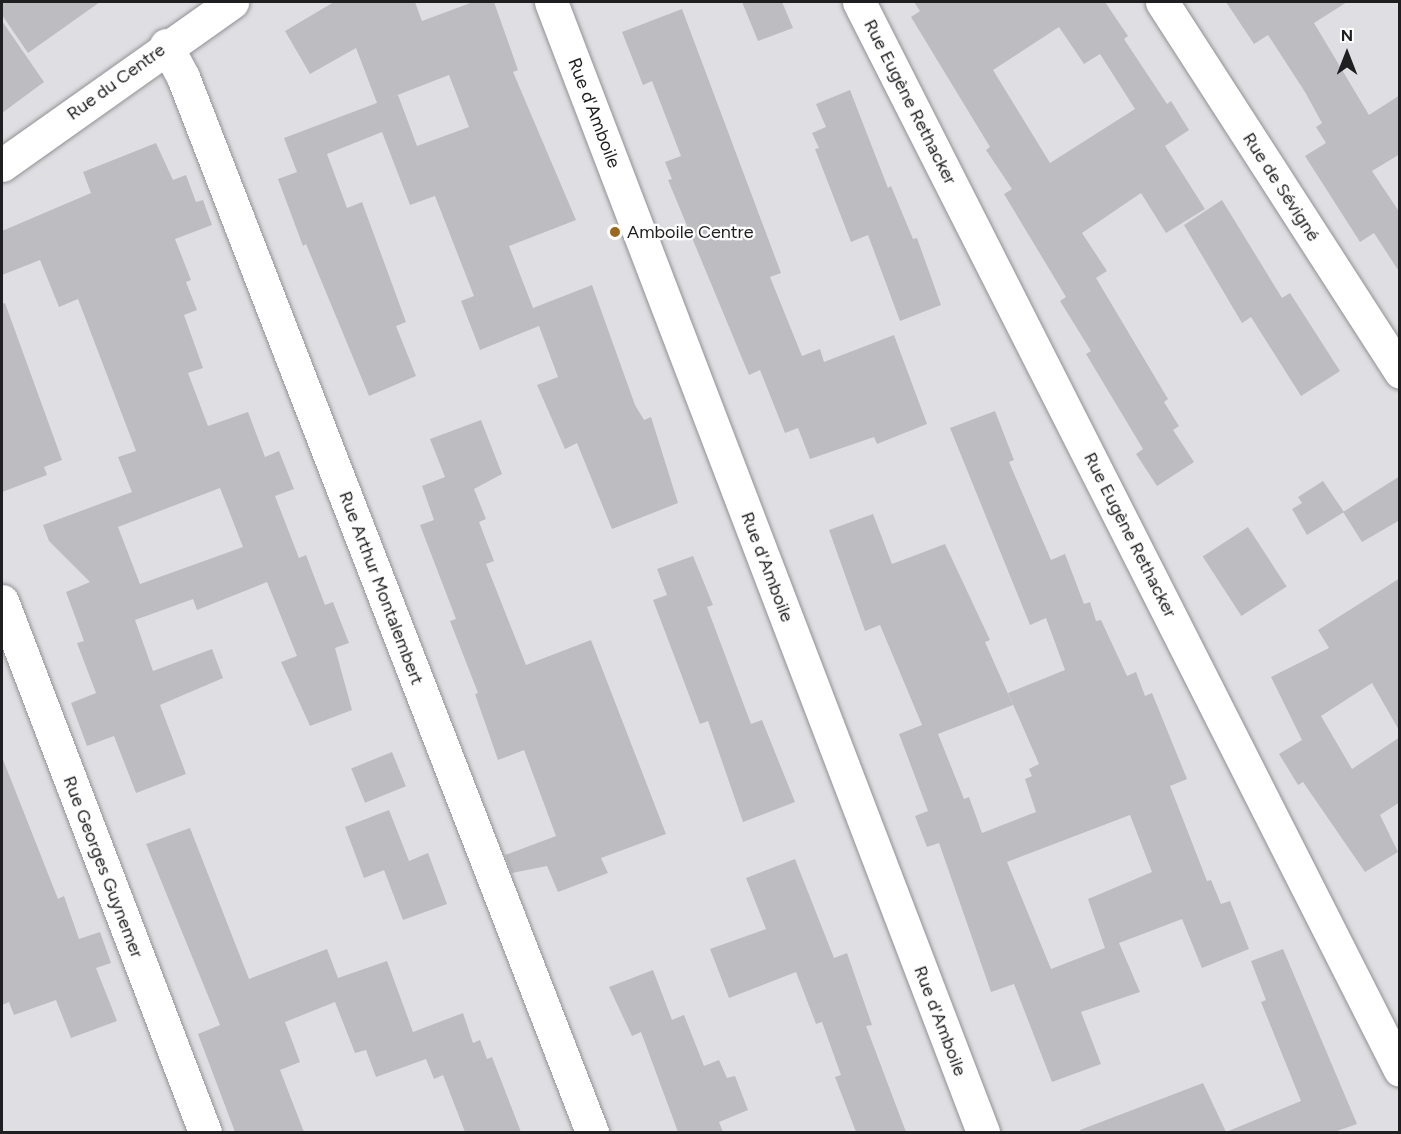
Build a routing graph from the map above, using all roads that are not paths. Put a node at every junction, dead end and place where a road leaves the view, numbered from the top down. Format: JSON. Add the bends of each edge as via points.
{"nodes":[{"id":1,"x":232,"y":2,"type":"edge"},
{"id":2,"x":551,"y":2,"type":"edge"},
{"id":3,"x":859,"y":2,"type":"edge"},
{"id":4,"x":1162,"y":2,"type":"edge"},
{"id":5,"x":166,"y":45,"type":"junction"},
{"id":6,"x":2,"y":165,"type":"edge"},
{"id":7,"x":1400,"y":372,"type":"edge"},
{"id":8,"x":2,"y":601,"type":"edge"},
{"id":9,"x":1400,"y":1070,"type":"edge"},
{"id":10,"x":205,"y":1132,"type":"edge"},
{"id":11,"x":592,"y":1132,"type":"edge"},
{"id":12,"x":983,"y":1132,"type":"edge"}],
"edges":[{"from":1,"to":5,"type":"street","name":"Rue du Centre"},
{"from":2,"to":12,"type":"street","name":"Rue d'Amboile"},
{"from":3,"to":9,"type":"street","name":"Rue Eugène Rethacker"},
{"from":4,"to":7,"type":"street","name":"Rue de Sévigné"},
{"from":5,"to":6,"type":"street","name":"Rue du Centre"},
{"from":5,"to":11,"type":"street","name":"Rue Arthur Montalembert","via":[[192,99]]},
{"from":8,"to":10,"type":"street","name":"Rue Georges Guynemer"}]}
